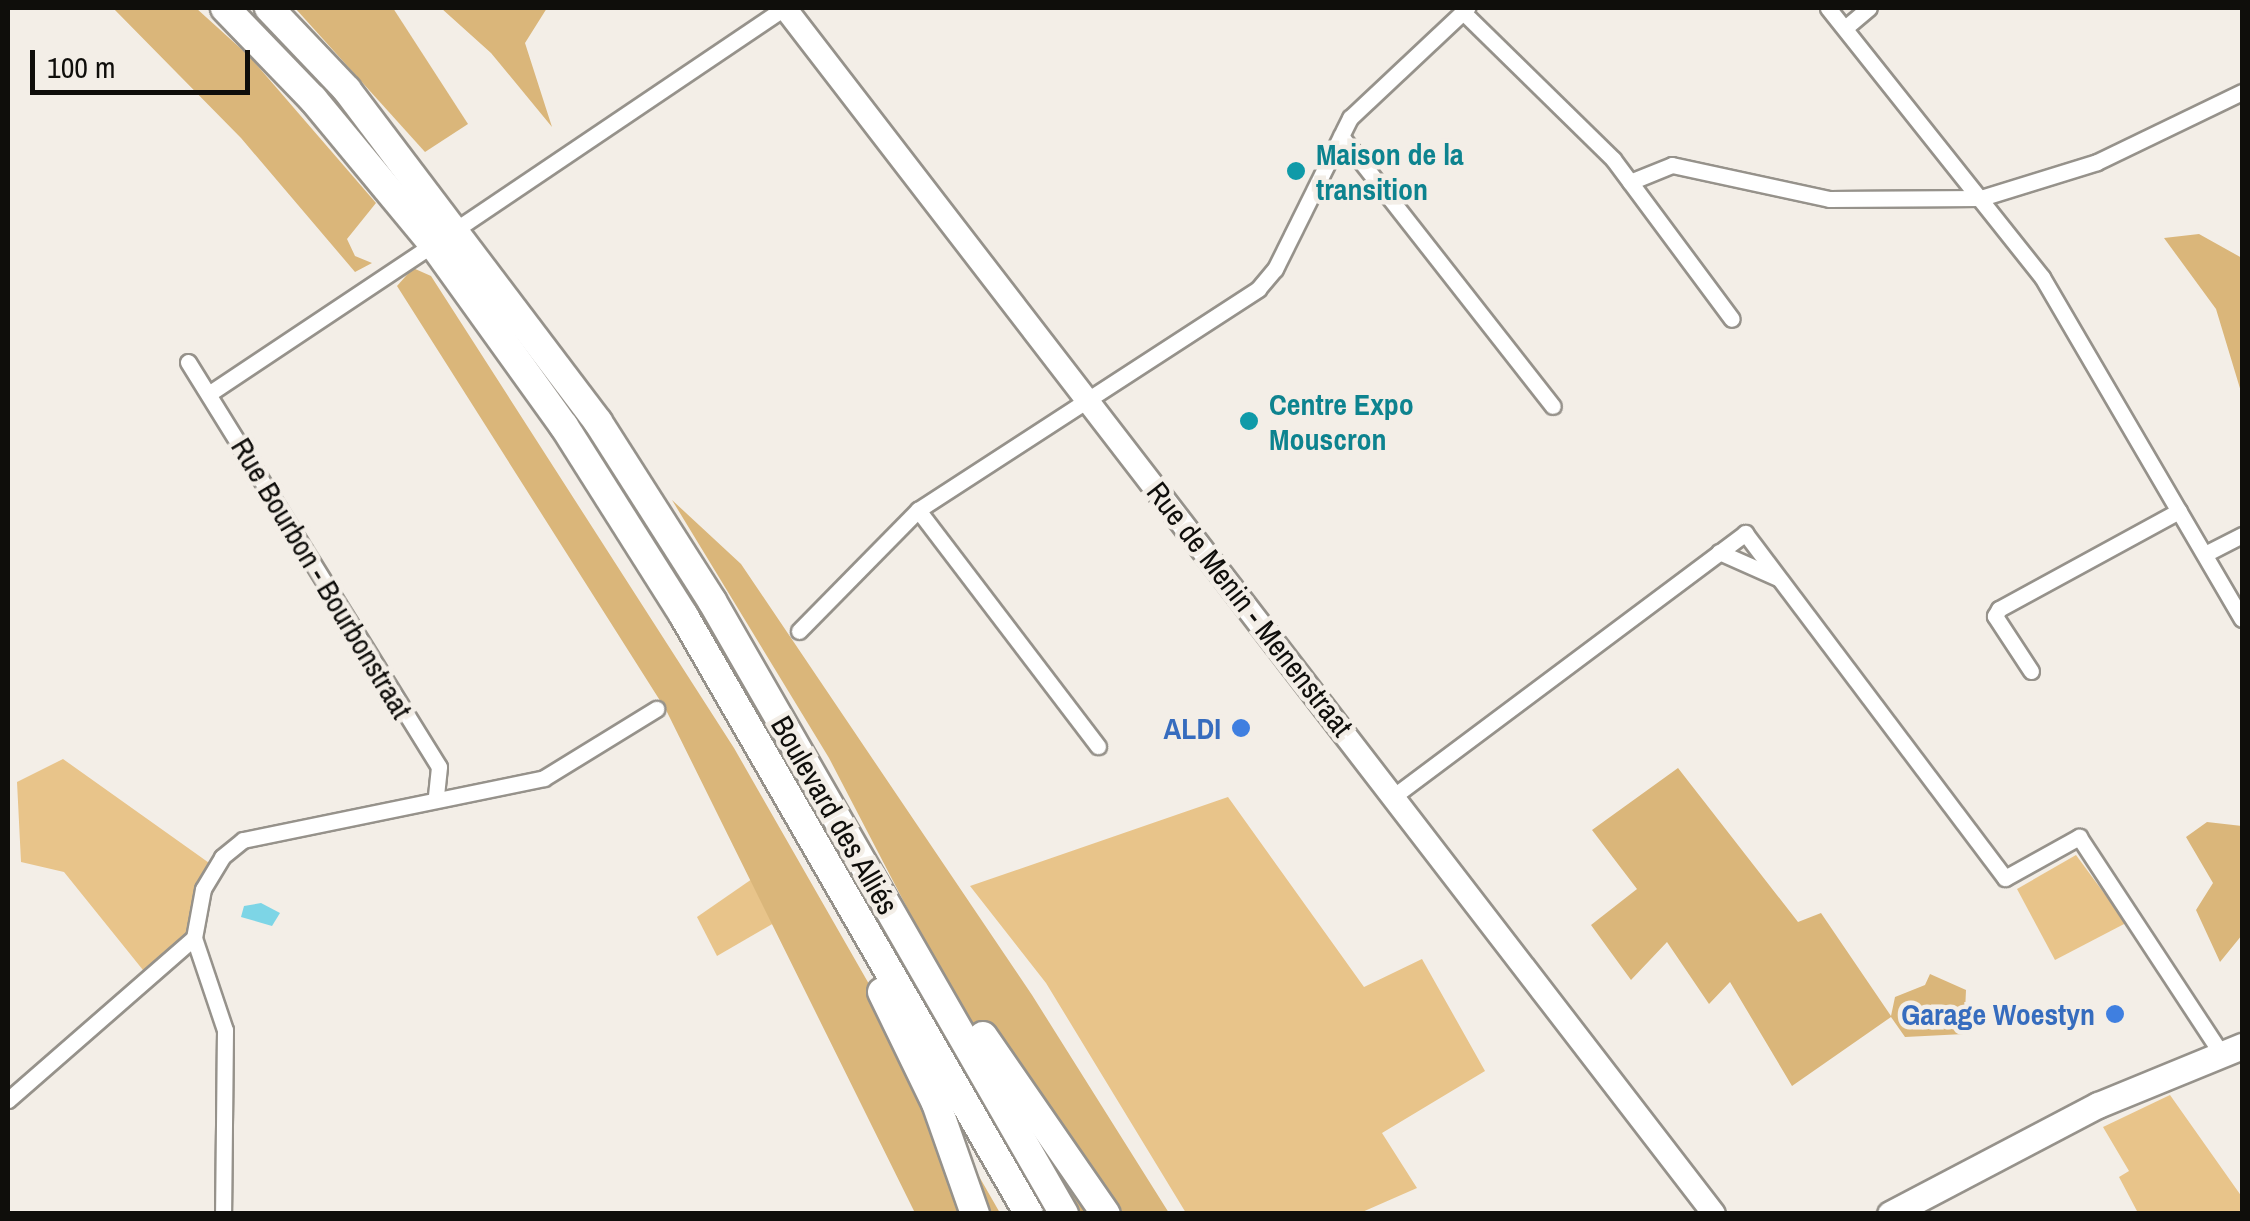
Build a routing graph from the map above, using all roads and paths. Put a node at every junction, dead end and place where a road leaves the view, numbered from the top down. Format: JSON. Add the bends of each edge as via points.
{"nodes":[{"id":1,"x":225,"y":8,"type":"edge"},
{"id":2,"x":269,"y":8,"type":"edge"},
{"id":3,"x":785,"y":8,"type":"edge"},
{"id":4,"x":1828,"y":8,"type":"edge"},
{"id":5,"x":1870,"y":8,"type":"edge"},
{"id":6,"x":1466,"y":11,"type":"edge"},
{"id":7,"x":1846,"y":28,"type":"junction"},
{"id":8,"x":2242,"y":92,"type":"edge"},
{"id":9,"x":1342,"y":136,"type":"junction"},
{"id":10,"x":1630,"y":182,"type":"junction"},
{"id":11,"x":1981,"y":198,"type":"junction"},
{"id":12,"x":444,"y":237,"type":"junction"},
{"id":13,"x":1732,"y":319,"type":"dead end"},
{"id":14,"x":188,"y":362,"type":"dead end"},
{"id":15,"x":210,"y":393,"type":"junction"},
{"id":16,"x":1086,"y":397,"type":"junction"},
{"id":17,"x":1553,"y":406,"type":"dead end"},
{"id":18,"x":918,"y":510,"type":"junction"},
{"id":19,"x":2179,"y":511,"type":"junction"},
{"id":20,"x":2242,"y":534,"type":"edge"},
{"id":21,"x":1720,"y":552,"type":"junction"},
{"id":22,"x":2205,"y":554,"type":"junction"},
{"id":23,"x":1778,"y":578,"type":"junction"},
{"id":24,"x":2242,"y":619,"type":"edge"},
{"id":25,"x":799,"y":631,"type":"dead end"},
{"id":26,"x":2031,"y":671,"type":"dead end"},
{"id":27,"x":656,"y":710,"type":"dead end"},
{"id":28,"x":1098,"y":746,"type":"dead end"},
{"id":29,"x":1394,"y":796,"type":"junction"},
{"id":30,"x":436,"y":798,"type":"junction"},
{"id":31,"x":854,"y":910,"type":"junction"},
{"id":32,"x":893,"y":914,"type":"junction"},
{"id":33,"x":194,"y":938,"type":"junction"},
{"id":34,"x":2232,"y":1049,"type":"edge"},
{"id":35,"x":8,"y":1100,"type":"edge"},
{"id":36,"x":1714,"y":1213,"type":"edge"},
{"id":37,"x":223,"y":1214,"type":"edge"},
{"id":38,"x":975,"y":1214,"type":"edge"},
{"id":39,"x":1028,"y":1214,"type":"edge"},
{"id":40,"x":1064,"y":1214,"type":"edge"},
{"id":41,"x":1106,"y":1214,"type":"edge"},
{"id":42,"x":1890,"y":1214,"type":"edge"}],
"edges":[{"from":1,"to":12,"type":"highway"},
{"from":2,"to":12,"type":"highway","via":[[347,90]]},
{"from":3,"to":12,"type":"street"},
{"from":3,"to":16,"type":"street","name":"Rue de Menin - Menenstraat"},
{"from":4,"to":7,"type":"street"},
{"from":5,"to":7,"type":"street"},
{"from":6,"to":9,"type":"street","via":[[1386,79]]},
{"from":6,"to":10,"type":"street"},
{"from":7,"to":11,"type":"street"},
{"from":8,"to":11,"type":"street","via":[[2096,162]]},
{"from":9,"to":16,"type":"street","via":[[1276,269],[1258,289]]},
{"from":9,"to":17,"type":"street"},
{"from":10,"to":11,"type":"street","via":[[1672,165],[1829,198]]},
{"from":10,"to":13,"type":"street"},
{"from":11,"to":19,"type":"street","via":[[2042,277]]},
{"from":12,"to":15,"type":"street"},
{"from":12,"to":31,"type":"highway","name":"Boulevard des Alliés","via":[[697,639]]},
{"from":12,"to":32,"type":"highway","name":"Boulevard des Alliés","via":[[598,422],[712,602]]},
{"from":14,"to":15,"type":"street","name":"Rue Bourbon - Bourbonstraat"},
{"from":15,"to":30,"type":"street","name":"Rue Bourbon - Bourbonstraat","via":[[438,767]]},
{"from":16,"to":18,"type":"street"},
{"from":16,"to":29,"type":"street","name":"Rue de Menin - Menenstraat"},
{"from":18,"to":25,"type":"street"},
{"from":18,"to":28,"type":"street"},
{"from":19,"to":22,"type":"street"},
{"from":19,"to":26,"type":"street","via":[[1999,609],[1995,616]]},
{"from":20,"to":22,"type":"street"},
{"from":21,"to":23,"type":"street"},
{"from":21,"to":23,"type":"street","via":[[1745,533]]},
{"from":21,"to":29,"type":"street"},
{"from":22,"to":24,"type":"street"},
{"from":23,"to":34,"type":"street","via":[[2005,878],[2079,837]]},
{"from":27,"to":30,"type":"street","via":[[544,778],[475,797]]},
{"from":29,"to":36,"type":"street","name":"Rue de Menin - Menenstraat"},
{"from":30,"to":33,"type":"street","via":[[419,809],[243,840],[211,872]]},
{"from":31,"to":38,"type":"highway","via":[[869,966],[936,1103]]},
{"from":31,"to":39,"type":"highway","name":"Boulevard des Alliés"},
{"from":32,"to":40,"type":"highway","name":"Boulevard des Alliés"},
{"from":32,"to":41,"type":"highway"},
{"from":33,"to":35,"type":"street"},
{"from":33,"to":37,"type":"street","via":[[224,1030]]},
{"from":34,"to":42,"type":"main road","via":[[2098,1105]]}]}
